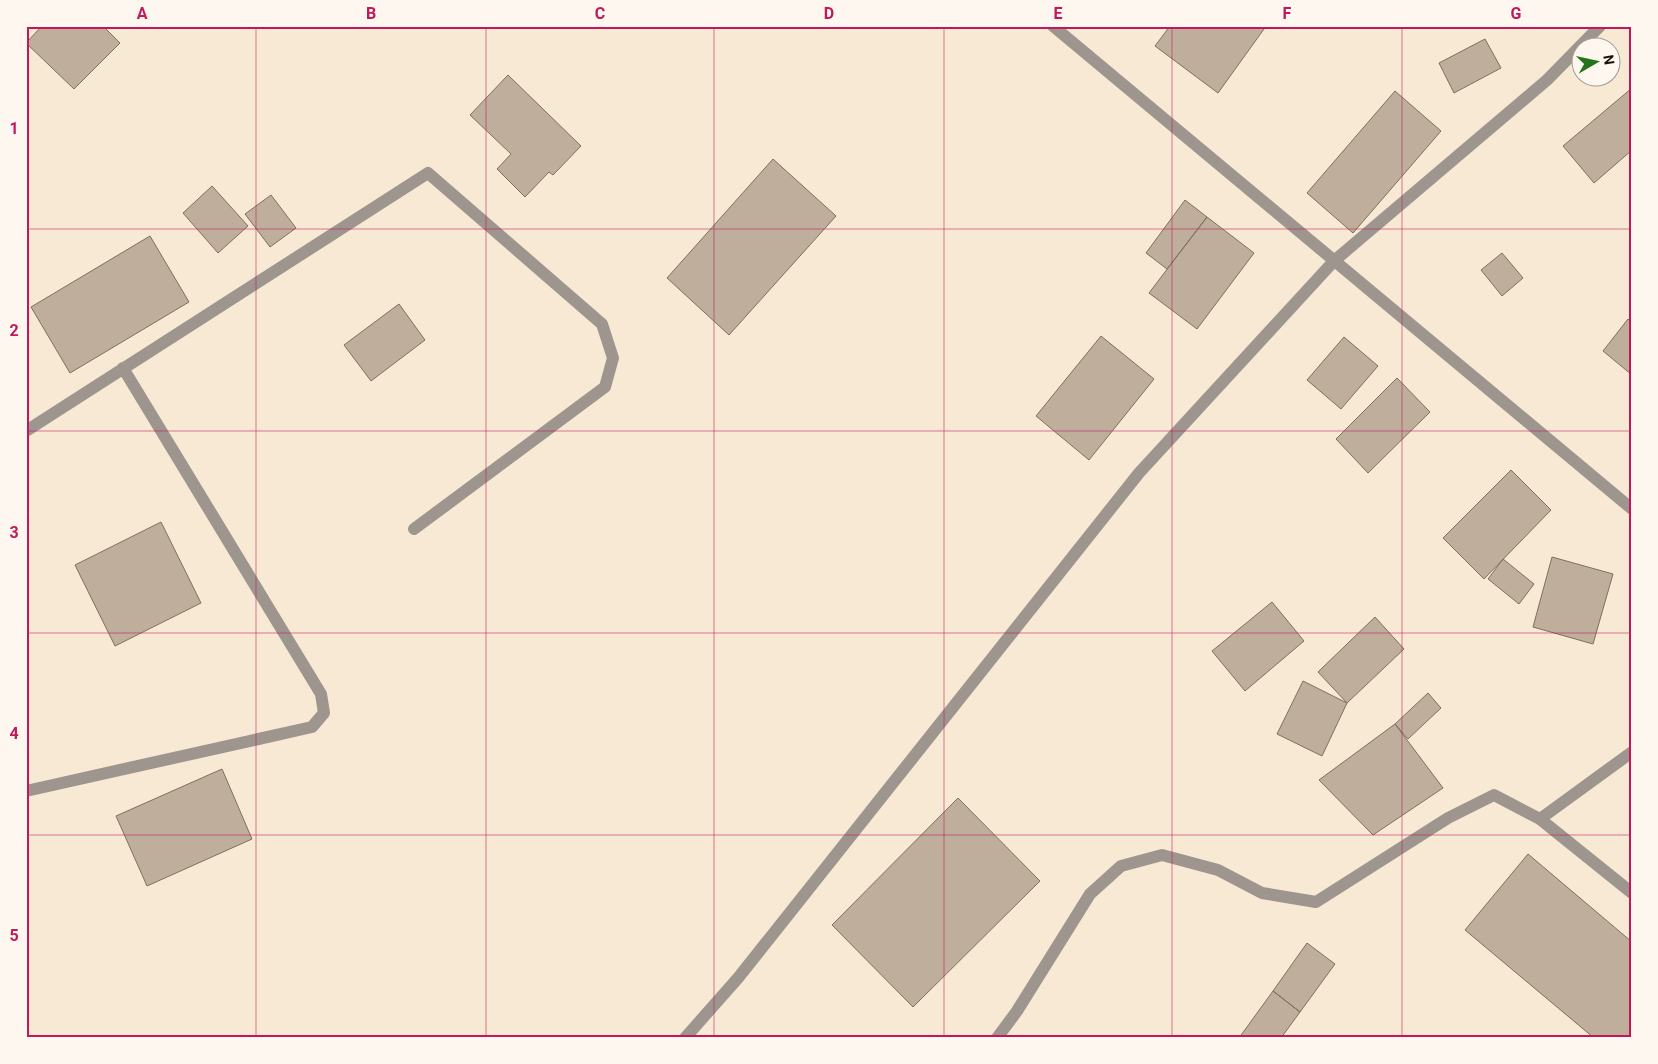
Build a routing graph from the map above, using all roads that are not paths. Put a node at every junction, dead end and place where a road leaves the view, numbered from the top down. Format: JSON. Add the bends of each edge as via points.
{"nodes":[{"id":1,"x":1053,"y":26,"type":"edge"},
{"id":2,"x":1600,"y":26,"type":"edge"},
{"id":3,"x":1334,"y":260,"type":"junction"},
{"id":4,"x":124,"y":368,"type":"junction"},
{"id":5,"x":26,"y":431,"type":"edge"},
{"id":6,"x":1632,"y":508,"type":"edge"},
{"id":7,"x":414,"y":528,"type":"dead end"},
{"id":8,"x":1632,"y":752,"type":"edge"},
{"id":9,"x":26,"y":791,"type":"edge"},
{"id":10,"x":1540,"y":819,"type":"junction"},
{"id":11,"x":1632,"y":893,"type":"edge"},
{"id":12,"x":685,"y":1038,"type":"edge"},
{"id":13,"x":997,"y":1038,"type":"edge"}],
"edges":[{"from":1,"to":3,"type":"street"},
{"from":2,"to":3,"type":"street","via":[[1547,80]]},
{"from":3,"to":6,"type":"street"},
{"from":3,"to":12,"type":"street","via":[[1139,473],[744,970]]},
{"from":4,"to":5,"type":"street"},
{"from":4,"to":7,"type":"street","via":[[428,173],[602,324],[613,358],[605,387]]},
{"from":4,"to":9,"type":"street","via":[[321,694],[324,713],[312,727]]},
{"from":8,"to":10,"type":"street"},
{"from":10,"to":11,"type":"street"},
{"from":10,"to":13,"type":"street","via":[[1494,795],[1448,818],[1316,902],[1262,892],[1218,870],[1162,855],[1120,866],[1090,894]]}]}
